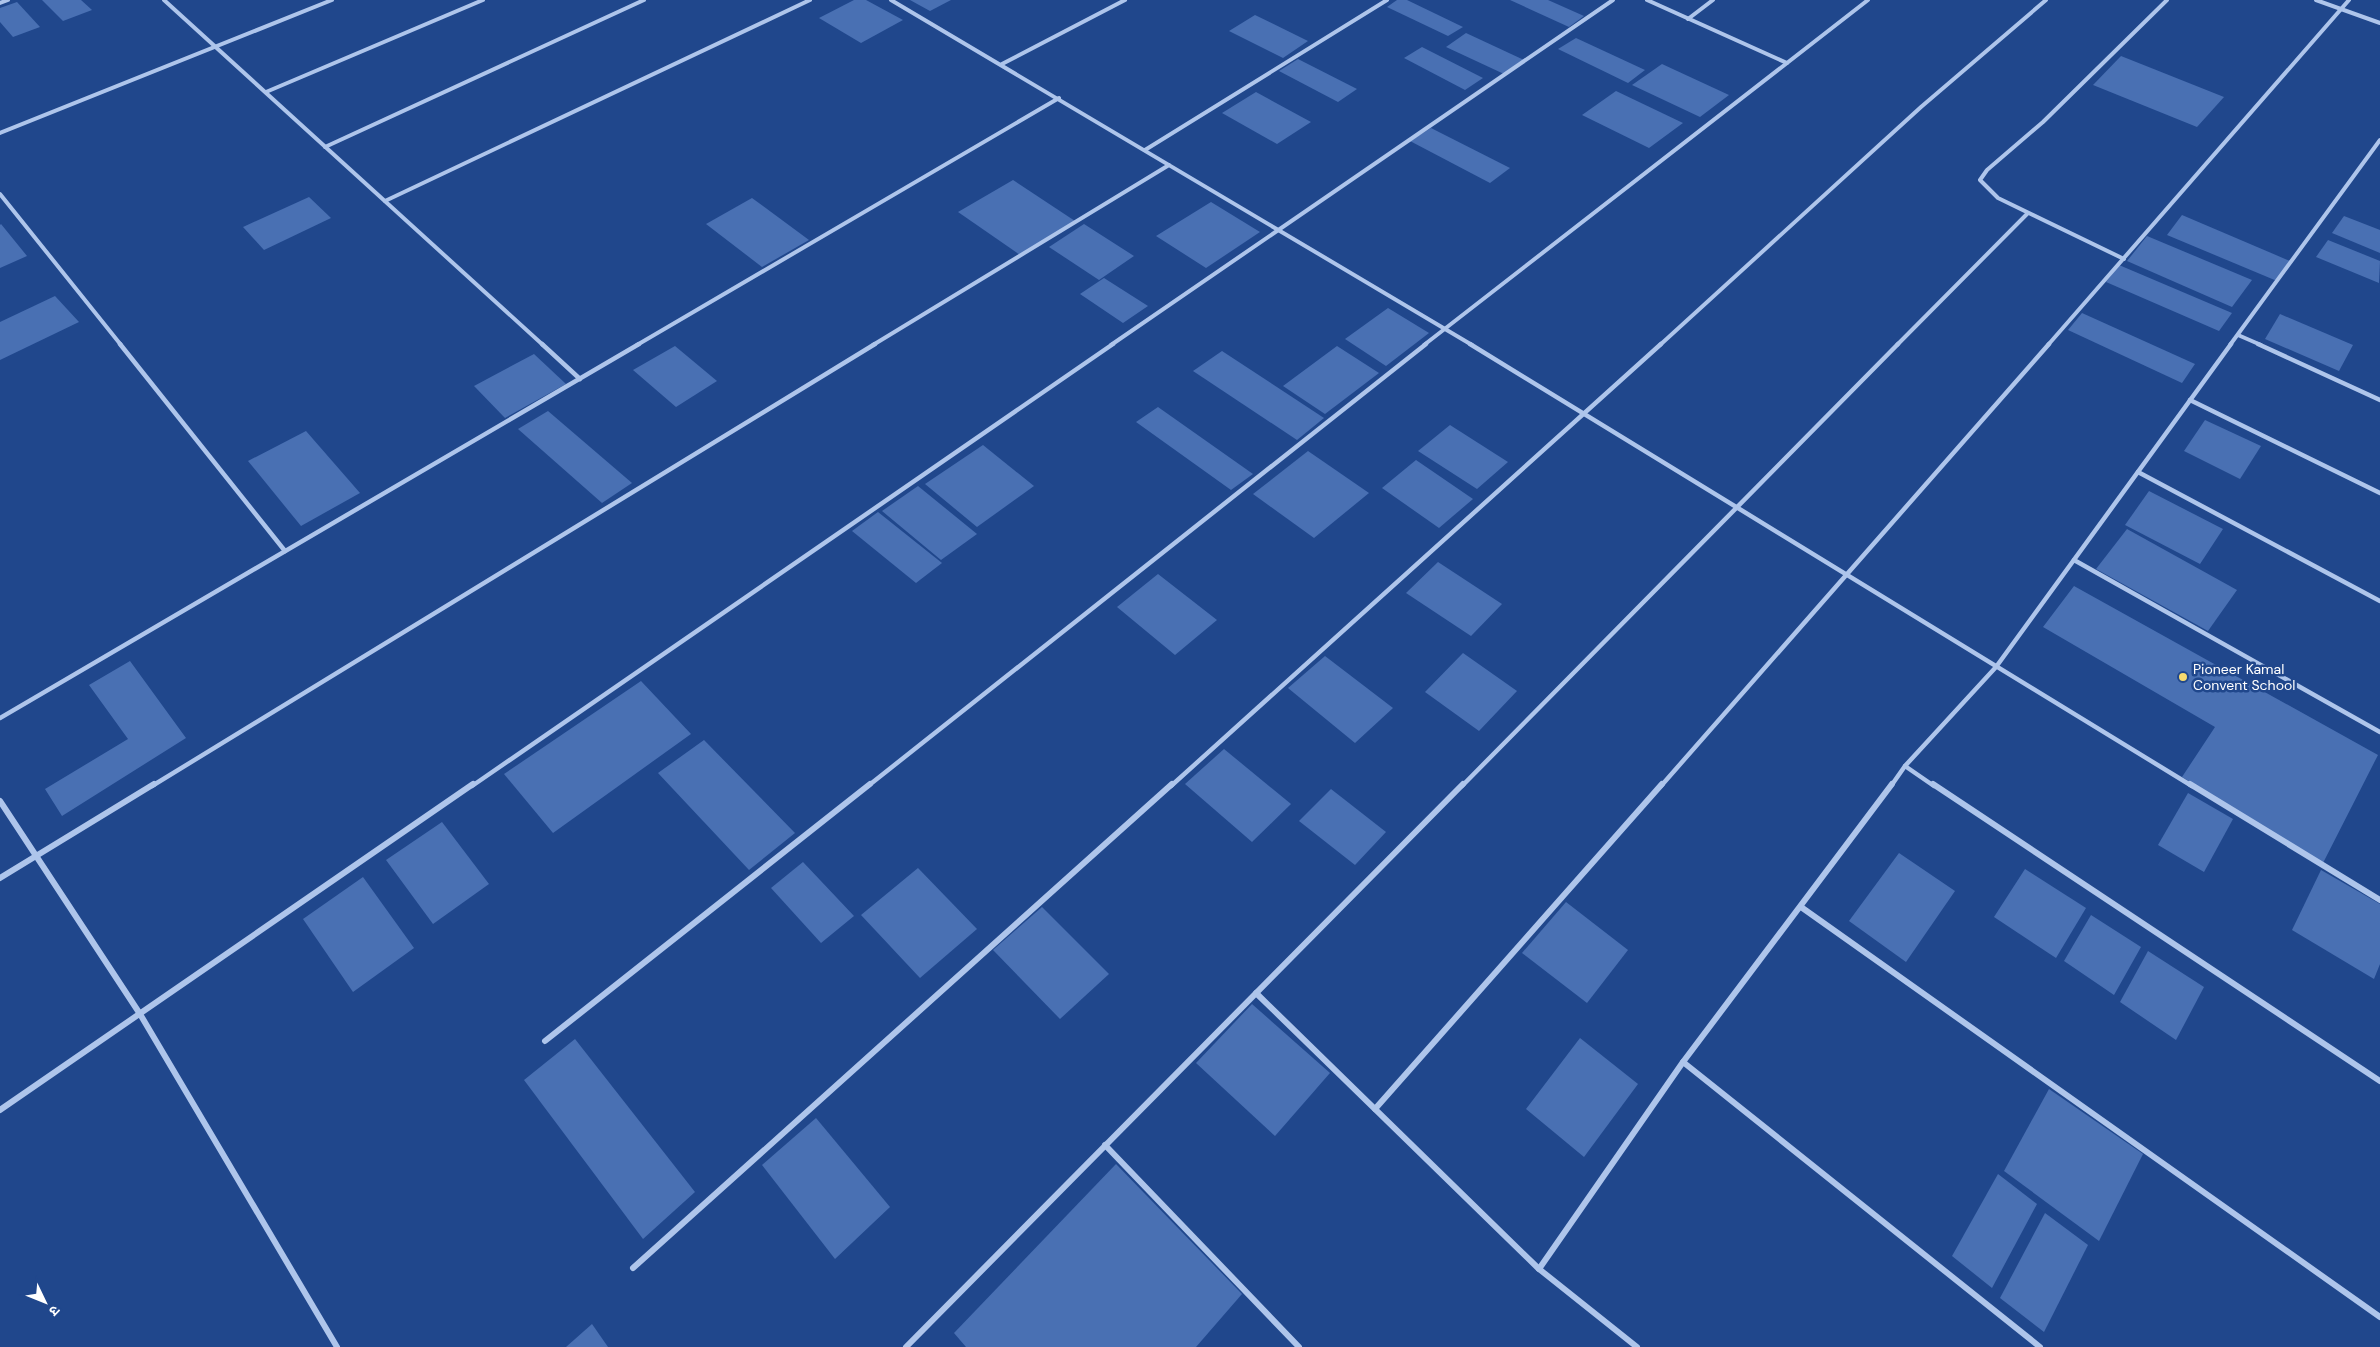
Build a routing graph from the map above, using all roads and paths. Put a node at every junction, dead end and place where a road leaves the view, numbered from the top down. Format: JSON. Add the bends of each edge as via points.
{"nodes":[{"id":1,"x":8,"y":0,"type":"edge"},
{"id":2,"x":166,"y":0,"type":"edge"},
{"id":3,"x":332,"y":0,"type":"edge"},
{"id":4,"x":483,"y":0,"type":"edge"},
{"id":5,"x":644,"y":0,"type":"edge"},
{"id":6,"x":810,"y":0,"type":"edge"},
{"id":7,"x":891,"y":0,"type":"edge"},
{"id":8,"x":1125,"y":0,"type":"edge"},
{"id":9,"x":1387,"y":0,"type":"edge"},
{"id":10,"x":1613,"y":0,"type":"edge"},
{"id":11,"x":1647,"y":0,"type":"edge"},
{"id":12,"x":1713,"y":0,"type":"edge"},
{"id":13,"x":1868,"y":0,"type":"edge"},
{"id":14,"x":2046,"y":0,"type":"edge"},
{"id":15,"x":2167,"y":0,"type":"edge"},
{"id":16,"x":2316,"y":0,"type":"edge"},
{"id":17,"x":2349,"y":0,"type":"edge"},
{"id":18,"x":0,"y":3,"type":"edge"},
{"id":19,"x":2341,"y":9,"type":"junction"},
{"id":20,"x":1688,"y":18,"type":"junction"},
{"id":21,"x":2380,"y":23,"type":"edge"},
{"id":22,"x":216,"y":47,"type":"junction"},
{"id":23,"x":1787,"y":63,"type":"junction"},
{"id":24,"x":1002,"y":64,"type":"junction"},
{"id":25,"x":266,"y":92,"type":"junction"},
{"id":26,"x":1059,"y":98,"type":"junction"},
{"id":27,"x":0,"y":133,"type":"edge"},
{"id":28,"x":2380,"y":140,"type":"edge"},
{"id":29,"x":325,"y":147,"type":"junction"},
{"id":30,"x":1145,"y":150,"type":"junction"},
{"id":31,"x":1169,"y":165,"type":"junction"},
{"id":32,"x":0,"y":194,"type":"edge"},
{"id":33,"x":385,"y":201,"type":"junction"},
{"id":34,"x":2027,"y":214,"type":"junction"},
{"id":35,"x":1280,"y":231,"type":"junction"},
{"id":36,"x":2124,"y":259,"type":"junction"},
{"id":37,"x":1445,"y":329,"type":"junction"},
{"id":38,"x":2238,"y":335,"type":"junction"},
{"id":39,"x":580,"y":379,"type":"junction"},
{"id":40,"x":2190,"y":400,"type":"junction"},
{"id":41,"x":2380,"y":400,"type":"edge"},
{"id":42,"x":1586,"y":413,"type":"junction"},
{"id":43,"x":2138,"y":472,"type":"junction"},
{"id":44,"x":2380,"y":493,"type":"edge"},
{"id":45,"x":1736,"y":506,"type":"junction"},
{"id":46,"x":285,"y":551,"type":"junction"},
{"id":47,"x":2074,"y":560,"type":"junction"},
{"id":48,"x":1847,"y":575,"type":"junction"},
{"id":49,"x":2380,"y":601,"type":"edge"},
{"id":50,"x":1996,"y":667,"type":"junction"},
{"id":51,"x":0,"y":718,"type":"edge"},
{"id":52,"x":2380,"y":732,"type":"edge"},
{"id":53,"x":1905,"y":766,"type":"junction"},
{"id":54,"x":0,"y":801,"type":"edge"},
{"id":55,"x":36,"y":856,"type":"junction"},
{"id":56,"x":0,"y":878,"type":"edge"},
{"id":57,"x":2380,"y":900,"type":"edge"},
{"id":58,"x":1801,"y":908,"type":"junction"},
{"id":59,"x":1256,"y":993,"type":"junction"},
{"id":60,"x":140,"y":1014,"type":"junction"},
{"id":61,"x":545,"y":1041,"type":"dead end"},
{"id":62,"x":1683,"y":1062,"type":"junction"},
{"id":63,"x":2380,"y":1081,"type":"edge"},
{"id":64,"x":1375,"y":1109,"type":"junction"},
{"id":65,"x":0,"y":1110,"type":"edge"},
{"id":66,"x":1105,"y":1145,"type":"junction"},
{"id":67,"x":633,"y":1268,"type":"dead end"},
{"id":68,"x":1539,"y":1269,"type":"junction"},
{"id":69,"x":2380,"y":1317,"type":"edge"},
{"id":70,"x":337,"y":1347,"type":"edge"},
{"id":71,"x":906,"y":1347,"type":"edge"},
{"id":72,"x":1299,"y":1347,"type":"edge"},
{"id":73,"x":1637,"y":1347,"type":"edge"},
{"id":74,"x":2040,"y":1347,"type":"edge"}],
"edges":[{"from":1,"to":18,"type":"street"},
{"from":2,"to":22,"type":"street"},
{"from":3,"to":22,"type":"street"},
{"from":4,"to":25,"type":"street"},
{"from":5,"to":29,"type":"street"},
{"from":6,"to":33,"type":"street"},
{"from":7,"to":24,"type":"street"},
{"from":8,"to":24,"type":"street"},
{"from":9,"to":30,"type":"street"},
{"from":10,"to":35,"type":"street"},
{"from":11,"to":20,"type":"street"},
{"from":12,"to":20,"type":"street"},
{"from":13,"to":23,"type":"street"},
{"from":14,"to":42,"type":"street","via":[[1921,107]]},
{"from":15,"to":34,"type":"street","via":[[1980,180],[1998,198]]},
{"from":16,"to":19,"type":"street"},
{"from":17,"to":19,"type":"street"},
{"from":19,"to":21,"type":"street"},
{"from":19,"to":36,"type":"street"},
{"from":20,"to":23,"type":"street"},
{"from":22,"to":25,"type":"street"},
{"from":22,"to":27,"type":"street"},
{"from":23,"to":37,"type":"street"},
{"from":24,"to":26,"type":"street"},
{"from":25,"to":29,"type":"street"},
{"from":26,"to":30,"type":"street"},
{"from":26,"to":39,"type":"street"},
{"from":28,"to":38,"type":"street"},
{"from":29,"to":33,"type":"street"},
{"from":30,"to":31,"type":"street"},
{"from":31,"to":35,"type":"street"},
{"from":31,"to":55,"type":"street"},
{"from":32,"to":46,"type":"street"},
{"from":33,"to":39,"type":"street"},
{"from":34,"to":36,"type":"street"},
{"from":34,"to":45,"type":"street"},
{"from":35,"to":37,"type":"street"},
{"from":35,"to":60,"type":"street"},
{"from":36,"to":48,"type":"street"},
{"from":37,"to":42,"type":"street"},
{"from":37,"to":61,"type":"street"},
{"from":38,"to":40,"type":"street"},
{"from":38,"to":41,"type":"street"},
{"from":39,"to":46,"type":"street"},
{"from":40,"to":43,"type":"street"},
{"from":40,"to":44,"type":"street"},
{"from":42,"to":45,"type":"street"},
{"from":42,"to":67,"type":"street"},
{"from":43,"to":47,"type":"street"},
{"from":43,"to":49,"type":"street"},
{"from":45,"to":48,"type":"street"},
{"from":45,"to":59,"type":"street"},
{"from":46,"to":51,"type":"street"},
{"from":47,"to":50,"type":"street"},
{"from":47,"to":52,"type":"street"},
{"from":48,"to":50,"type":"street"},
{"from":48,"to":64,"type":"street"},
{"from":50,"to":53,"type":"street"},
{"from":50,"to":57,"type":"street"},
{"from":53,"to":58,"type":"street"},
{"from":53,"to":63,"type":"street"},
{"from":54,"to":55,"type":"street"},
{"from":55,"to":56,"type":"street"},
{"from":55,"to":60,"type":"street"},
{"from":58,"to":62,"type":"street"},
{"from":58,"to":69,"type":"street"},
{"from":59,"to":64,"type":"street"},
{"from":59,"to":66,"type":"street"},
{"from":60,"to":65,"type":"street"},
{"from":60,"to":70,"type":"street"},
{"from":62,"to":68,"type":"street"},
{"from":62,"to":74,"type":"street"},
{"from":64,"to":68,"type":"street"},
{"from":66,"to":71,"type":"street"},
{"from":66,"to":72,"type":"street"},
{"from":68,"to":73,"type":"street"}]}
